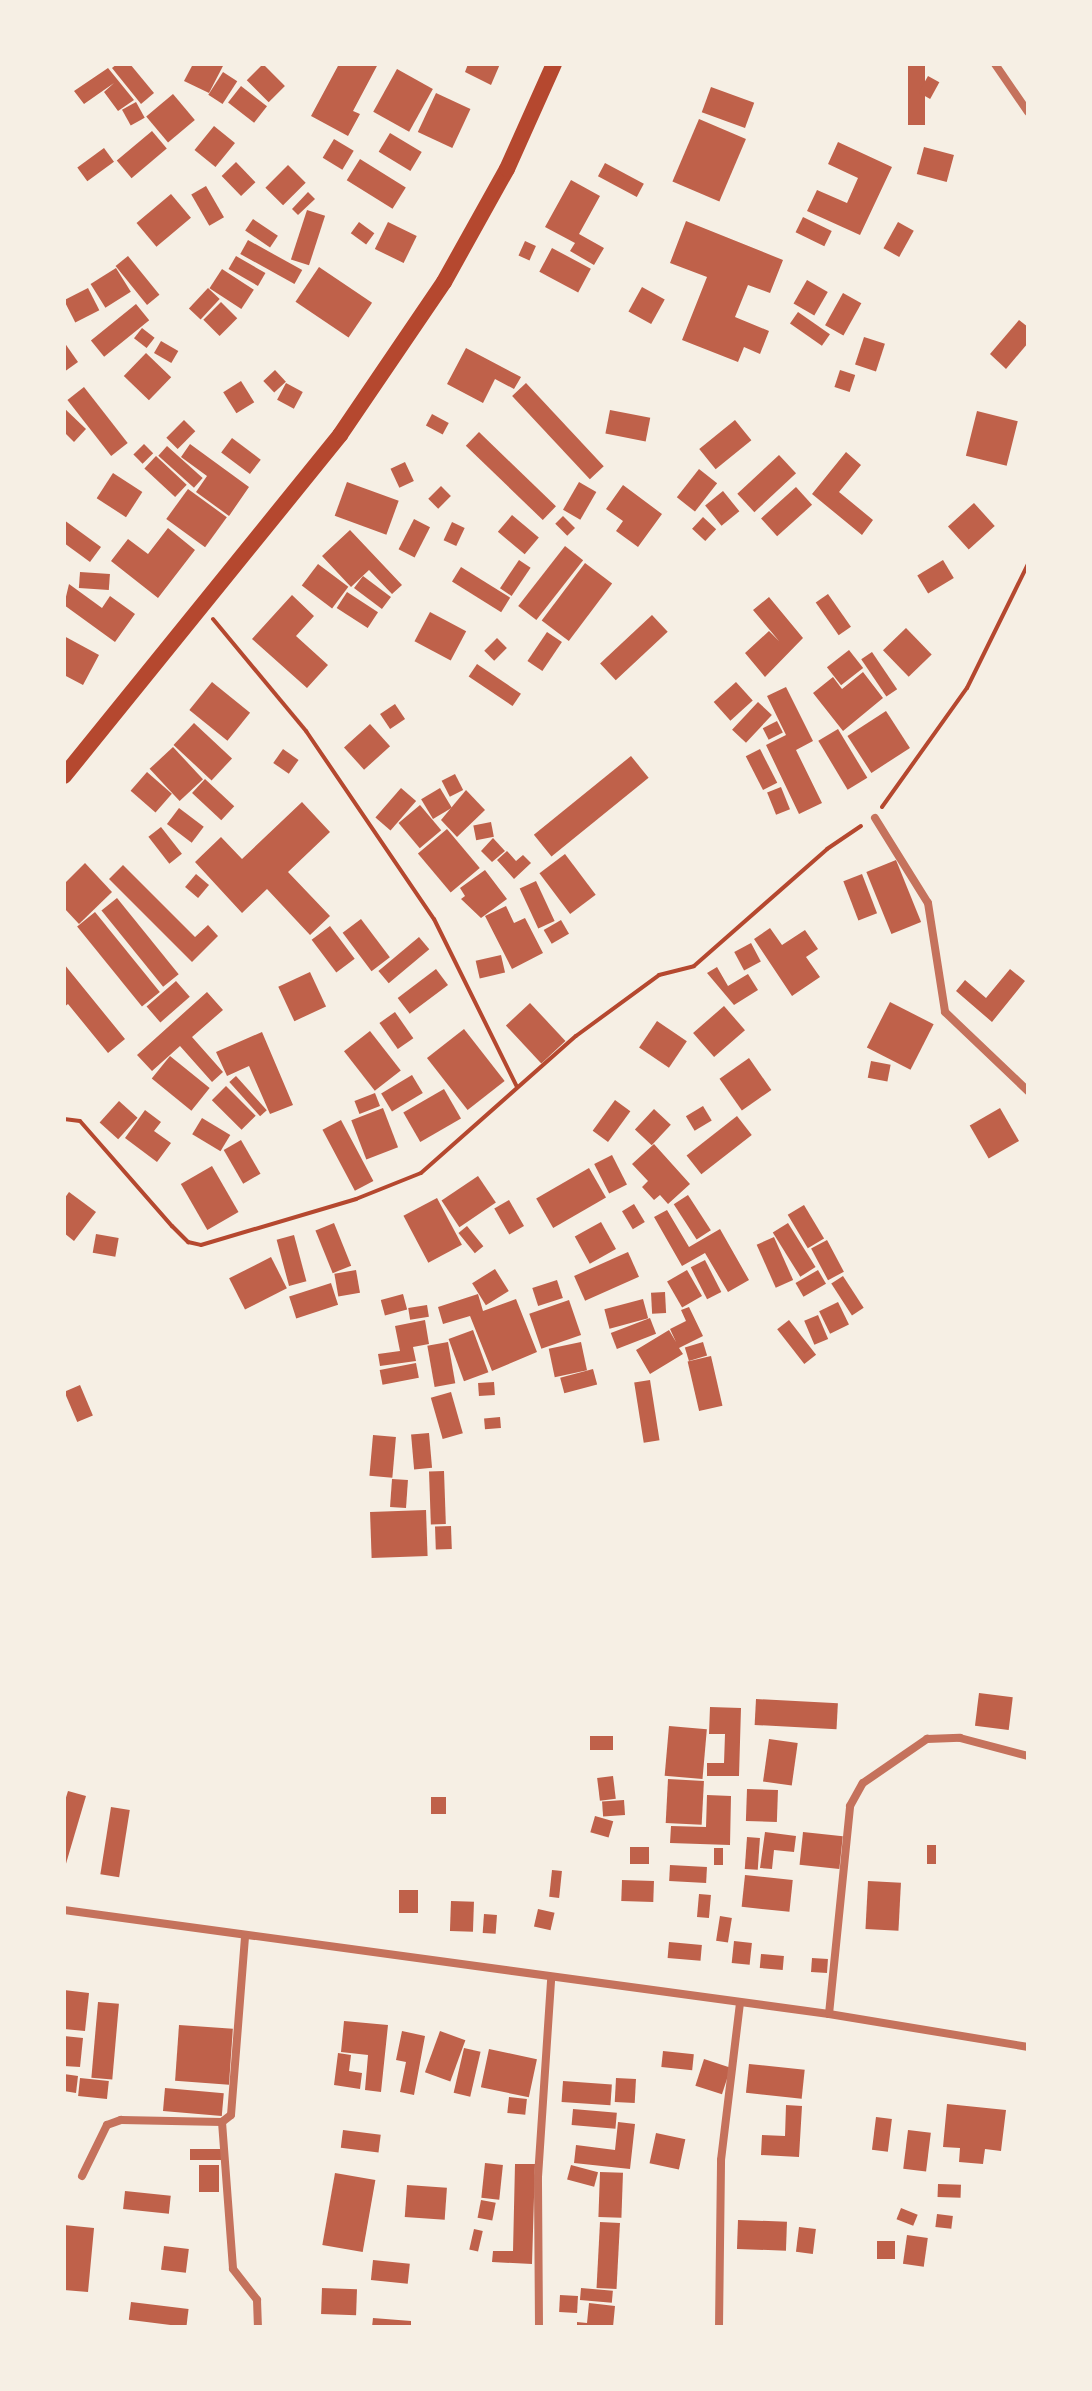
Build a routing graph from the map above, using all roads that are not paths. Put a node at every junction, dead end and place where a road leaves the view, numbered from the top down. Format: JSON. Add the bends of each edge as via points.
{"nodes":[{"id":1,"x":554,"y":64,"type":"edge"},
{"id":2,"x":995,"y":64,"type":"edge"},
{"id":3,"x":1028,"y":112,"type":"edge"},
{"id":4,"x":64,"y":776,"type":"edge"},
{"id":5,"x":875,"y":818,"type":"road end"},
{"id":6,"x":1028,"y":1091,"type":"edge"},
{"id":7,"x":1028,"y":1756,"type":"edge"},
{"id":8,"x":64,"y":1910,"type":"edge"},
{"id":9,"x":245,"y":1939,"type":"junction"},
{"id":10,"x":551,"y":1980,"type":"junction"},
{"id":11,"x":740,"y":2004,"type":"junction"},
{"id":12,"x":829,"y":2014,"type":"junction"},
{"id":13,"x":1028,"y":2047,"type":"edge"},
{"id":14,"x":222,"y":2122,"type":"junction"},
{"id":15,"x":82,"y":2176,"type":"dead end"},
{"id":16,"x":258,"y":2327,"type":"edge"},
{"id":17,"x":539,"y":2327,"type":"edge"},
{"id":18,"x":719,"y":2327,"type":"edge"}],
"edges":[{"from":1,"to":4,"type":"main road","via":[[507,169],[444,282],[340,435]]},
{"from":2,"to":3,"type":"street"},
{"from":5,"to":6,"type":"street","via":[[928,903],[945,1012]]},
{"from":7,"to":12,"type":"street","via":[[960,1738],[927,1739],[863,1783],[850,1806]]},
{"from":8,"to":9,"type":"street"},
{"from":9,"to":10,"type":"street"},
{"from":9,"to":14,"type":"street","via":[[231,2115]]},
{"from":10,"to":11,"type":"street"},
{"from":10,"to":17,"type":"street","via":[[538,2177]]},
{"from":11,"to":12,"type":"street"},
{"from":11,"to":18,"type":"street","via":[[721,2160]]},
{"from":12,"to":13,"type":"street"},
{"from":14,"to":15,"type":"street","via":[[121,2120],[107,2125]]},
{"from":14,"to":16,"type":"street","via":[[233,2269],[257,2300]]}]}
